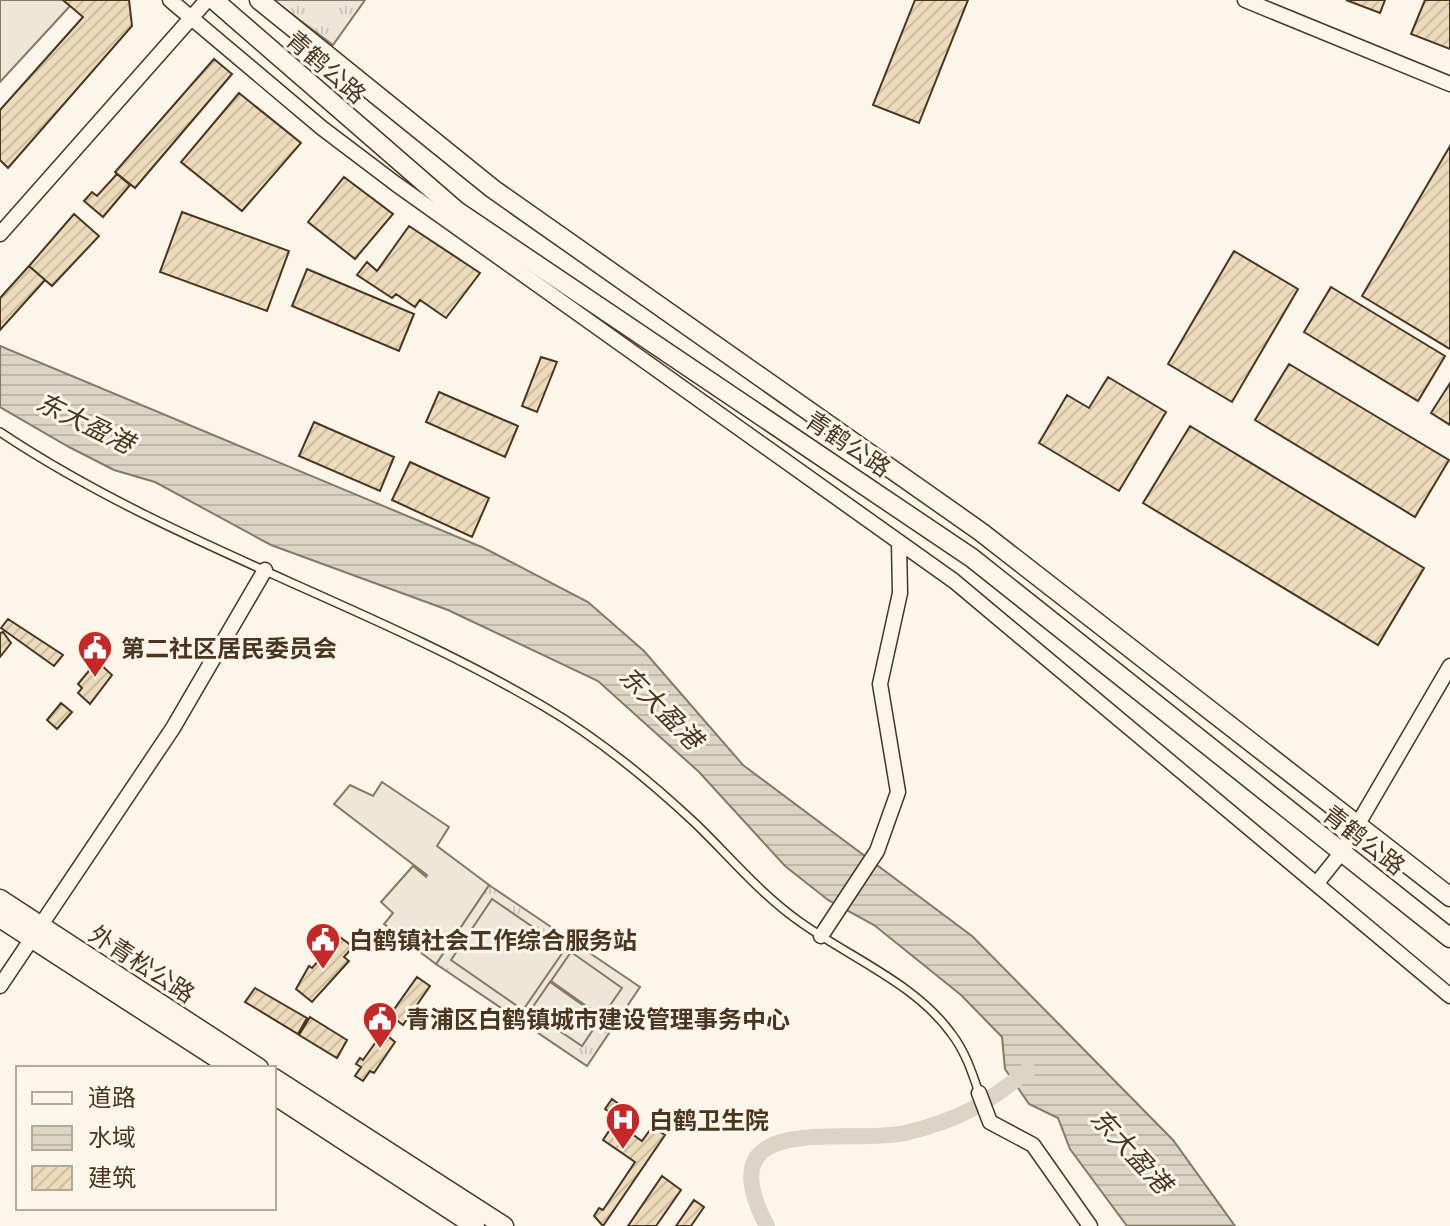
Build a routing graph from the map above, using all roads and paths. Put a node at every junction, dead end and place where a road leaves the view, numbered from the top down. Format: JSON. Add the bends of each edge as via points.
{"nodes":[{"id":1,"x":170,"y":0,"type":"edge"},
{"id":2,"x":207,"y":0,"type":"edge"},
{"id":3,"x":214,"y":0,"type":"edge"},
{"id":4,"x":259,"y":0,"type":"edge"},
{"id":5,"x":1245,"y":0,"type":"edge"},
{"id":6,"x":193,"y":19,"type":"junction"},
{"id":7,"x":1450,"y":84,"type":"edge"},
{"id":8,"x":0,"y":234,"type":"edge"},
{"id":9,"x":0,"y":432,"type":"edge"},
{"id":10,"x":899,"y":542,"type":"junction"},
{"id":11,"x":265,"y":570,"type":"junction"},
{"id":12,"x":1450,"y":666,"type":"edge"},
{"id":13,"x":1356,"y":824,"type":"junction"},
{"id":14,"x":1341,"y":853,"type":"junction"},
{"id":15,"x":1317,"y":883,"type":"junction"},
{"id":16,"x":1450,"y":897,"type":"edge"},
{"id":17,"x":0,"y":899,"type":"edge"},
{"id":18,"x":0,"y":918,"type":"edge"},
{"id":19,"x":35,"y":932,"type":"junction"},
{"id":20,"x":821,"y":936,"type":"junction"},
{"id":21,"x":1450,"y":938,"type":"edge"},
{"id":22,"x":0,"y":986,"type":"edge"},
{"id":23,"x":1450,"y":996,"type":"edge"},
{"id":24,"x":229,"y":1066,"type":"edge"},
{"id":25,"x":256,"y":1066,"type":"edge"},
{"id":26,"x":276,"y":1079,"type":"edge"},
{"id":27,"x":979,"y":1093,"type":"joint"},
{"id":28,"x":276,"y":1096,"type":"edge"},
{"id":29,"x":475,"y":1226,"type":"edge"},
{"id":30,"x":504,"y":1226,"type":"edge"},
{"id":31,"x":1090,"y":1226,"type":"edge"}],
"edges":[{"from":1,"to":6,"type":"street"},
{"from":2,"to":6,"type":"street"},
{"from":3,"to":14,"type":"main road","name":"青鹤公路","via":[[457,211],[972,558]]},
{"from":4,"to":13,"type":"main road","name":"青鹤公路","via":[[493,189],[981,532]]},
{"from":5,"to":7,"type":"street"},
{"from":6,"to":8,"type":"street"},
{"from":6,"to":10,"type":"street","via":[[396,184]]},
{"from":9,"to":11,"type":"lane","via":[[148,516]]},
{"from":10,"to":15,"type":"street","via":[[954,581]]},
{"from":10,"to":20,"type":"street","via":[[900,593],[880,684],[898,792],[877,851]]},
{"from":11,"to":19,"type":"street","via":[[173,728]]},
{"from":11,"to":20,"type":"lane","via":[[443,650],[547,709],[653,785],[757,885]]},
{"from":12,"to":13,"type":"street"},
{"from":13,"to":14,"type":"street"},
{"from":13,"to":16,"type":"main road","name":"青鹤公路"},
{"from":14,"to":15,"type":"street"},
{"from":14,"to":21,"type":"main road","name":"青鹤公路"},
{"from":15,"to":23,"type":"street"},
{"from":17,"to":19,"type":"main road","name":"外青松公路"},
{"from":18,"to":19,"type":"main road","name":"外青松公路"},
{"from":19,"to":22,"type":"street"},
{"from":19,"to":24,"type":"main road","name":"外青松公路"},
{"from":19,"to":25,"type":"main road","name":"外青松公路"},
{"from":20,"to":27,"type":"lane","via":[[931,1012],[966,1056]]},
{"from":26,"to":30,"type":"main road"},
{"from":27,"to":31,"type":"street","via":[[990,1122],[1033,1145]]},
{"from":28,"to":29,"type":"main road"}]}
